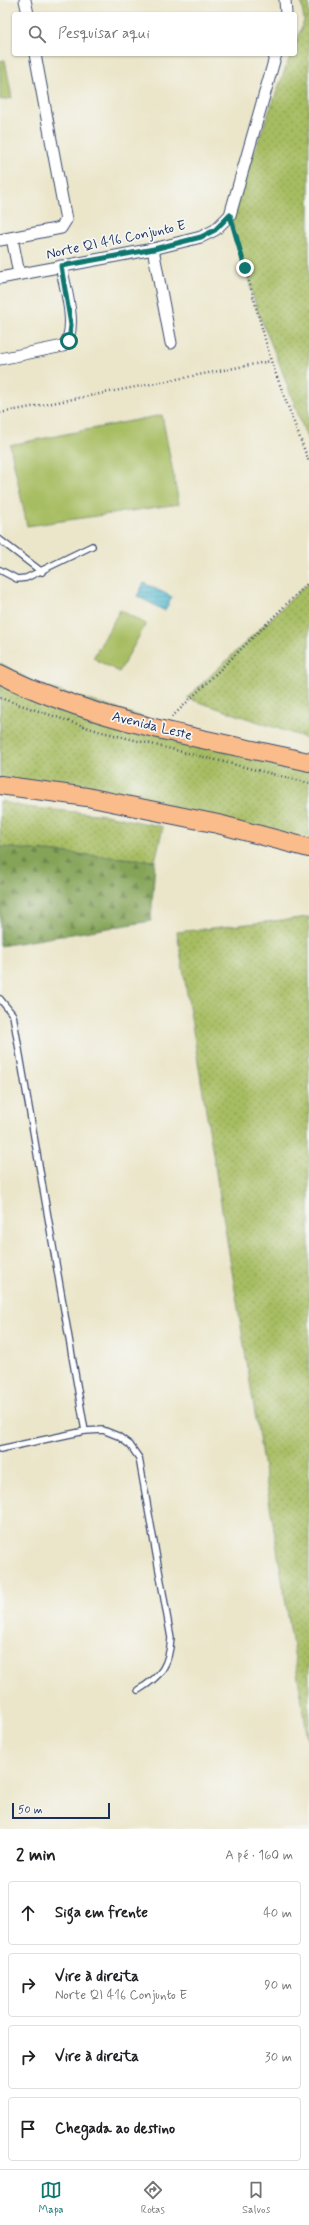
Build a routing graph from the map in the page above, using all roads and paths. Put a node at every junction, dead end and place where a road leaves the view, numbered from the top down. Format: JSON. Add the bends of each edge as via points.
{"nodes":[{"id":1,"x":25,"y":0,"type":"edge"},
{"id":2,"x":285,"y":0,"type":"edge"},
{"id":3,"x":28,"y":12,"type":"edge"},
{"id":4,"x":286,"y":12,"type":"edge"},
{"id":5,"x":35,"y":56,"type":"edge"},
{"id":6,"x":275,"y":56,"type":"edge"},
{"id":7,"x":230,"y":215,"type":"junction"},
{"id":8,"x":12,"y":238,"type":"junction"},
{"id":9,"x":0,"y":240,"type":"edge"},
{"id":10,"x":154,"y":249,"type":"junction"},
{"id":11,"x":61,"y":266,"type":"junction"},
{"id":12,"x":19,"y":274,"type":"junction"},
{"id":13,"x":0,"y":278,"type":"edge"},
{"id":14,"x":171,"y":344,"type":"dead end"},
{"id":15,"x":0,"y":359,"type":"edge"},
{"id":16,"x":271,"y":361,"type":"junction"},
{"id":17,"x":0,"y":413,"type":"edge"},
{"id":18,"x":309,"y":462,"type":"edge"},
{"id":19,"x":0,"y":540,"type":"edge"},
{"id":20,"x":92,"y":546,"type":"dead end"},
{"id":21,"x":0,"y":570,"type":"edge"},
{"id":22,"x":42,"y":572,"type":"junction"},
{"id":23,"x":309,"y":582,"type":"edge"},
{"id":24,"x":0,"y":674,"type":"edge"},
{"id":25,"x":160,"y":728,"type":"junction"},
{"id":26,"x":309,"y":762,"type":"edge"},
{"id":27,"x":0,"y":785,"type":"edge"},
{"id":28,"x":309,"y":848,"type":"edge"},
{"id":29,"x":0,"y":999,"type":"edge"},
{"id":30,"x":85,"y":1431,"type":"junction"},
{"id":31,"x":0,"y":1449,"type":"edge"},
{"id":32,"x":138,"y":1690,"type":"dead end"}],
"edges":[{"from":1,"to":3,"type":"street"},
{"from":2,"to":4,"type":"street"},
{"from":5,"to":8,"type":"street","via":[[66,220],[61,228]]},
{"from":6,"to":7,"type":"street","name":"Norte QI 416 Conjunto E"},
{"from":7,"to":10,"type":"street","name":"Norte QI 416 Conjunto E","via":[[215,230],[201,237]]},
{"from":7,"to":16,"type":"path"},
{"from":8,"to":9,"type":"street"},
{"from":8,"to":12,"type":"street"},
{"from":10,"to":11,"type":"street","name":"Norte QI 416 Conjunto E"},
{"from":10,"to":14,"type":"street"},
{"from":11,"to":12,"type":"street","name":"Norte QI 416 Conjunto E"},
{"from":11,"to":15,"type":"street","via":[[71,325],[69,341],[63,346]]},
{"from":12,"to":13,"type":"street","name":"Norte QI 416 Conjunto E"},
{"from":16,"to":17,"type":"path"},
{"from":16,"to":18,"type":"path"},
{"from":19,"to":22,"type":"lane"},
{"from":20,"to":22,"type":"lane","via":[[51,565]]},
{"from":21,"to":22,"type":"lane","via":[[17,579]]},
{"from":23,"to":25,"type":"path"},
{"from":24,"to":25,"type":"main road","name":"Avenida Leste","via":[[38,692],[115,717]]},
{"from":25,"to":26,"type":"main road","name":"Avenida Leste"},
{"from":27,"to":28,"type":"main road","via":[[103,800],[218,824]]},
{"from":29,"to":30,"type":"lane","via":[[13,1015]]},
{"from":30,"to":31,"type":"lane"},
{"from":30,"to":32,"type":"lane","via":[[103,1430],[118,1436],[130,1445],[139,1458],[171,1638],[170,1654],[164,1669],[153,1681]]}]}
